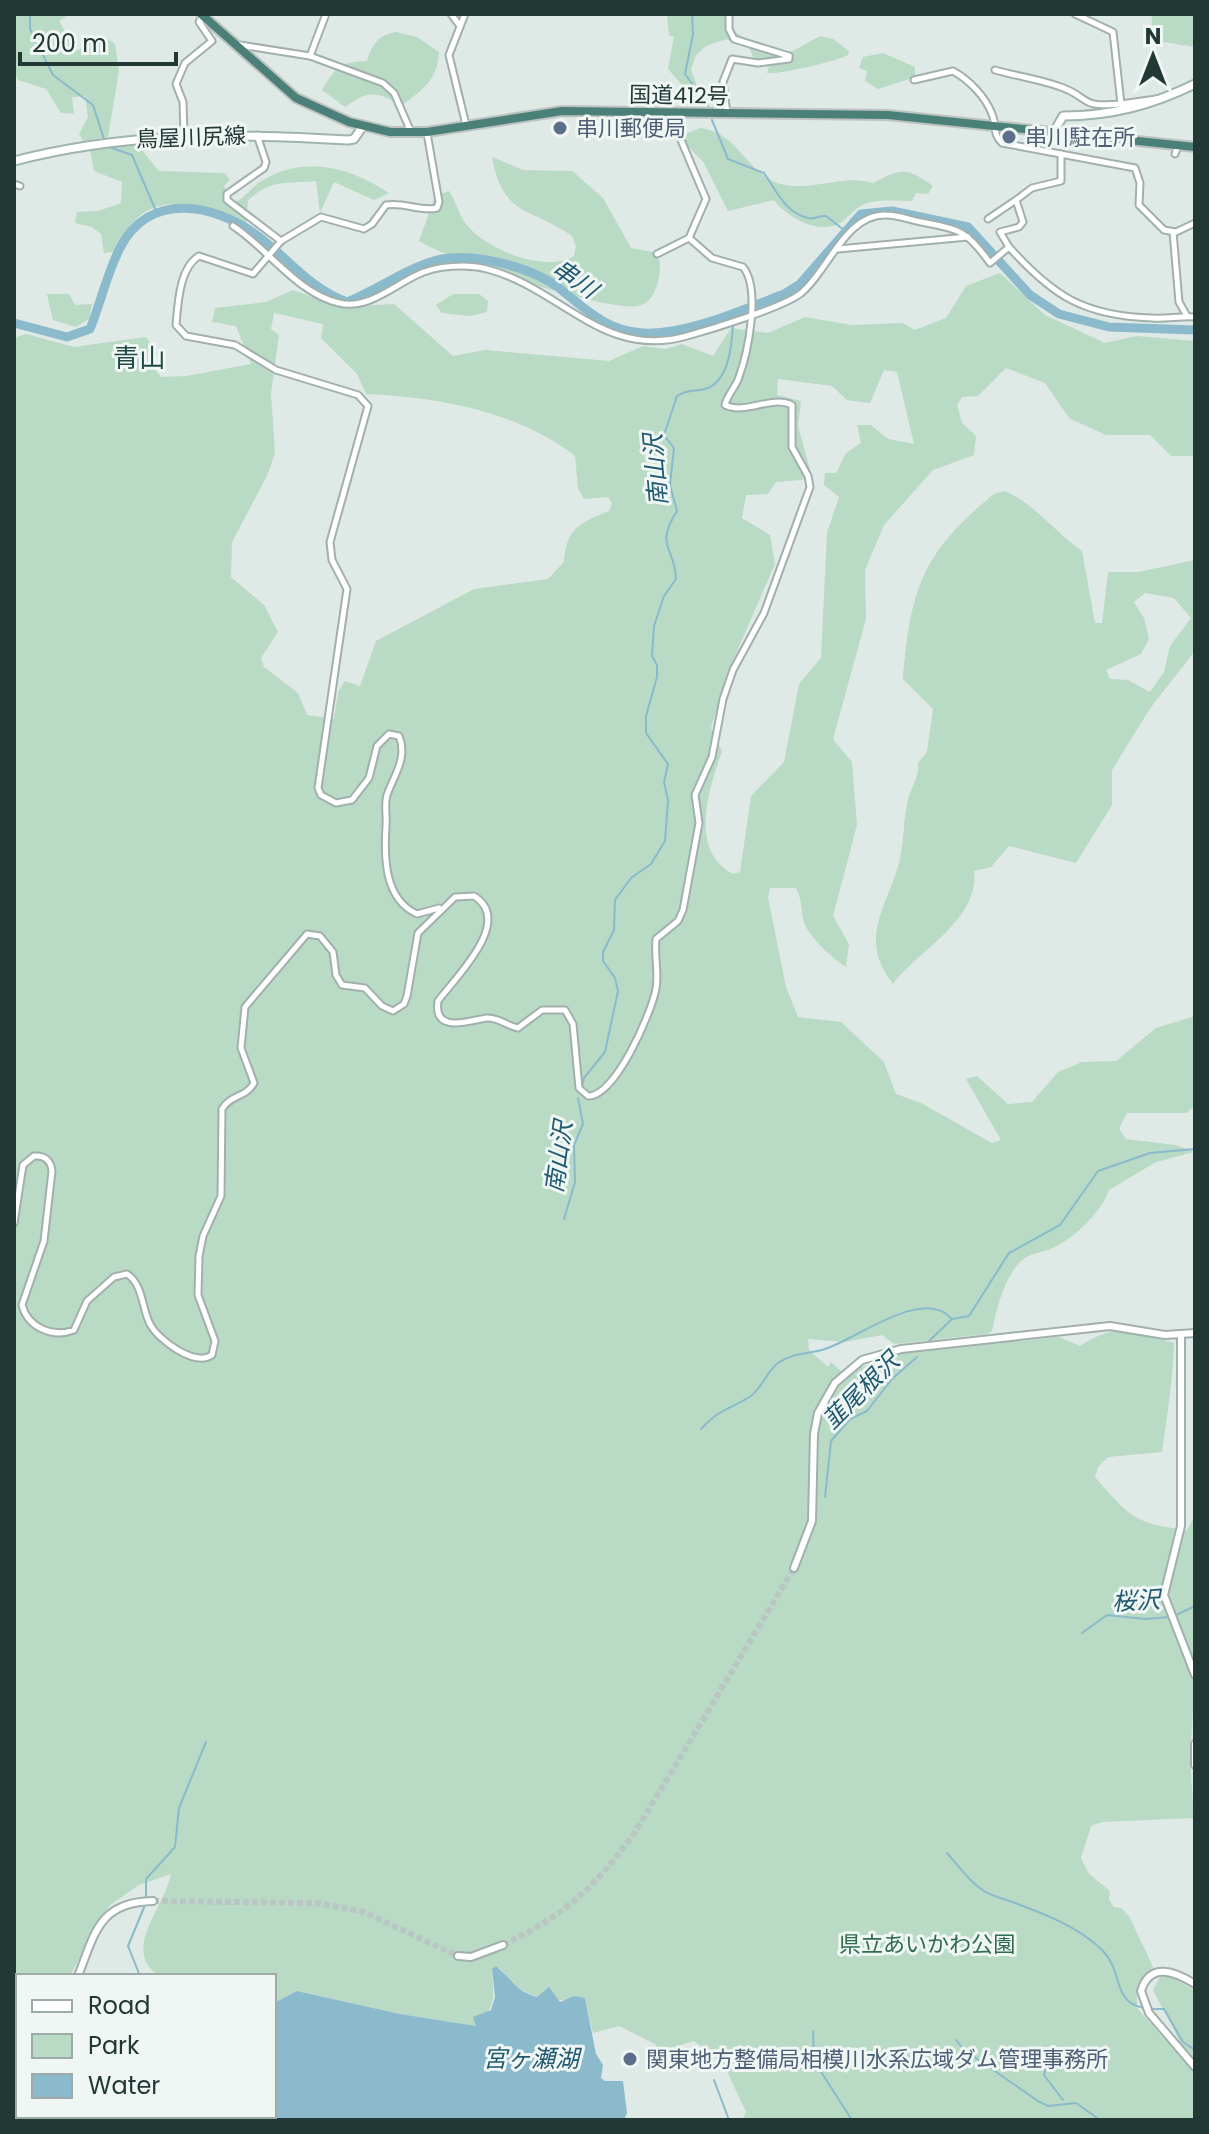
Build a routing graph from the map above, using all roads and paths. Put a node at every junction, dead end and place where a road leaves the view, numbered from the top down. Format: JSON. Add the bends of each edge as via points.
{"nodes":[{"id":1,"x":326,"y":14,"type":"edge"},
{"id":2,"x":451,"y":14,"type":"edge"},
{"id":3,"x":465,"y":14,"type":"edge"},
{"id":4,"x":729,"y":14,"type":"edge"},
{"id":5,"x":1075,"y":14,"type":"edge"},
{"id":6,"x":202,"y":15,"type":"edge"},
{"id":7,"x":460,"y":27,"type":"junction"},
{"id":8,"x":233,"y":44,"type":"junction"},
{"id":9,"x":310,"y":56,"type":"junction"},
{"id":10,"x":995,"y":70,"type":"dead end"},
{"id":11,"x":914,"y":80,"type":"dead end"},
{"id":12,"x":1195,"y":84,"type":"edge"},
{"id":13,"x":1158,"y":101,"type":"junction"},
{"id":14,"x":1121,"y":104,"type":"junction"},
{"id":15,"x":674,"y":113,"type":"junction"},
{"id":16,"x":727,"y":114,"type":"junction"},
{"id":17,"x":995,"y":124,"type":"junction"},
{"id":18,"x":466,"y":125,"type":"junction"},
{"id":19,"x":363,"y":126,"type":"junction"},
{"id":20,"x":427,"y":132,"type":"junction"},
{"id":21,"x":1054,"y":132,"type":"junction"},
{"id":22,"x":411,"y":133,"type":"junction"},
{"id":23,"x":184,"y":134,"type":"junction"},
{"id":24,"x":256,"y":134,"type":"junction"},
{"id":25,"x":1195,"y":147,"type":"edge"},
{"id":26,"x":1061,"y":154,"type":"junction"},
{"id":27,"x":14,"y":161,"type":"edge"},
{"id":28,"x":1016,"y":200,"type":"junction"},
{"id":29,"x":988,"y":219,"type":"dead end"},
{"id":30,"x":1195,"y":223,"type":"edge"},
{"id":31,"x":233,"y":226,"type":"dead end"},
{"id":32,"x":1173,"y":232,"type":"junction"},
{"id":33,"x":969,"y":237,"type":"junction"},
{"id":34,"x":689,"y":238,"type":"junction"},
{"id":35,"x":280,"y":242,"type":"junction"},
{"id":36,"x":1008,"y":248,"type":"junction"},
{"id":37,"x":838,"y":249,"type":"junction"},
{"id":38,"x":657,"y":254,"type":"dead end"},
{"id":39,"x":272,"y":255,"type":"junction"},
{"id":40,"x":751,"y":312,"type":"junction"},
{"id":41,"x":1187,"y":316,"type":"junction"},
{"id":42,"x":1195,"y":317,"type":"edge"},
{"id":43,"x":445,"y":905,"type":"junction"},
{"id":44,"x":14,"y":1223,"type":"edge"},
{"id":45,"x":1195,"y":1333,"type":"edge"},
{"id":46,"x":1181,"y":1336,"type":"junction"},
{"id":47,"x":794,"y":1568,"type":"tunnel mouth"},
{"id":48,"x":1195,"y":1675,"type":"edge"},
{"id":49,"x":1195,"y":1744,"type":"edge"},
{"id":50,"x":1195,"y":1765,"type":"edge"},
{"id":51,"x":152,"y":1901,"type":"tunnel mouth"},
{"id":52,"x":503,"y":1945,"type":"tunnel mouth"},
{"id":53,"x":458,"y":1956,"type":"tunnel mouth"},
{"id":54,"x":79,"y":1974,"type":"edge"},
{"id":55,"x":1195,"y":1984,"type":"edge"},
{"id":56,"x":1195,"y":2067,"type":"edge"}],
"edges":[{"from":1,"to":9,"type":"street"},
{"from":2,"to":7,"type":"street"},
{"from":3,"to":7,"type":"street"},
{"from":4,"to":16,"type":"street","via":[[734,39],[789,59],[732,59],[723,82]]},
{"from":5,"to":14,"type":"street","via":[[1113,32]]},
{"from":6,"to":8,"type":"highway","name":"国道412号"},
{"from":6,"to":23,"type":"street","via":[[199,22],[212,41],[185,63],[176,84],[183,102]]},
{"from":7,"to":18,"type":"street","via":[[449,55]]},
{"from":8,"to":9,"type":"street"},
{"from":8,"to":19,"type":"highway","name":"国道412号","via":[[296,98]]},
{"from":9,"to":22,"type":"street","via":[[383,83],[394,93]]},
{"from":10,"to":14,"type":"street","via":[[1054,84],[1093,106]]},
{"from":11,"to":17,"type":"street","via":[[953,71],[967,79]]},
{"from":12,"to":13,"type":"main road"},
{"from":13,"to":14,"type":"street"},
{"from":13,"to":21,"type":"main road","via":[[1098,115],[1063,116]]},
{"from":15,"to":16,"type":"highway","name":"国道412号"},
{"from":15,"to":18,"type":"highway","name":"国道412号","via":[[562,111]]},
{"from":15,"to":34,"type":"street","via":[[706,199]]},
{"from":16,"to":17,"type":"highway","name":"国道412号","via":[[888,115]]},
{"from":17,"to":21,"type":"highway","name":"国道412号"},
{"from":17,"to":26,"type":"street","via":[[1002,143]]},
{"from":18,"to":20,"type":"highway","name":"国道412号"},
{"from":19,"to":22,"type":"highway","name":"国道412号"},
{"from":19,"to":24,"type":"main road","name":"鳥屋川尻線","via":[[348,140]]},
{"from":20,"to":22,"type":"highway","name":"国道412号"},
{"from":20,"to":35,"type":"street","via":[[437,208],[386,205],[364,229],[321,217]]},
{"from":21,"to":25,"type":"highway","name":"国道412号","via":[[1176,150]]},
{"from":23,"to":24,"type":"main road","name":"鳥屋川尻線"},
{"from":23,"to":27,"type":"main road","name":"鳥屋川尻線","via":[[124,139]]},
{"from":24,"to":35,"type":"street","via":[[264,168],[227,194],[227,200]]},
{"from":26,"to":28,"type":"street","via":[[1061,181],[1032,188]]},
{"from":26,"to":32,"type":"street","via":[[1135,168],[1140,208]]},
{"from":28,"to":29,"type":"street"},
{"from":28,"to":36,"type":"street","via":[[1023,222],[1000,232]]},
{"from":30,"to":32,"type":"street"},
{"from":31,"to":39,"type":"street"},
{"from":32,"to":41,"type":"street","via":[[1179,302]]},
{"from":33,"to":36,"type":"street","via":[[993,263]]},
{"from":33,"to":37,"type":"street"},
{"from":33,"to":37,"type":"street","via":[[963,231],[883,215],[862,222]]},
{"from":34,"to":38,"type":"street"},
{"from":34,"to":40,"type":"street","via":[[718,261],[743,267],[750,280]]},
{"from":35,"to":39,"type":"street"},
{"from":36,"to":41,"type":"street","via":[[1057,293],[1080,306],[1125,317]]},
{"from":37,"to":40,"type":"street","via":[[800,293]]},
{"from":39,"to":40,"type":"street","via":[[320,297],[341,304],[376,297],[416,275],[464,266],[502,274],[554,299],[597,329],[631,339],[687,337]]},
{"from":39,"to":43,"type":"street","via":[[253,274],[207,256],[194,259],[178,299],[176,325],[186,336],[235,345],[276,370],[358,395],[368,406],[330,542],[332,560],[347,589],[318,788],[336,803],[352,800],[369,778],[379,742],[389,734],[399,736],[400,762],[386,804],[386,869],[397,899],[413,912]]},
{"from":40,"to":43,"type":"street","via":[[740,376],[725,405],[792,405],[792,447],[810,487],[764,613],[723,699],[714,749],[695,795],[699,823],[681,915],[656,939],[656,987],[638,1037],[605,1091],[585,1095],[579,1088],[573,1024],[565,1010],[542,1010],[518,1028],[489,1018],[457,1025],[440,1016],[438,1001],[469,965],[488,918],[484,903],[474,896],[455,897]]},
{"from":41,"to":42,"type":"street"},
{"from":43,"to":44,"type":"street","via":[[418,933],[407,996],[398,1009],[385,1008],[365,988],[342,985],[332,949],[312,933],[300,938],[246,1004],[242,1053],[254,1083],[222,1109],[221,1196],[199,1249],[199,1302],[215,1341],[209,1357],[195,1358],[156,1334],[127,1274],[114,1277],[87,1301],[71,1332],[48,1332],[27,1317],[23,1299],[44,1241],[52,1171],[43,1157],[34,1156],[23,1165]]},
{"from":45,"to":46,"type":"street"},
{"from":46,"to":47,"type":"street","via":[[1110,1326],[901,1349],[862,1360],[835,1383],[818,1413],[814,1505]]},
{"from":46,"to":48,"type":"street","via":[[1182,1498],[1177,1545],[1165,1586],[1168,1611]]},
{"from":49,"to":50,"type":"street"},
{"from":51,"to":54,"type":"street","via":[[116,1908],[105,1916]]},
{"from":52,"to":53,"type":"street","via":[[471,1957]]},
{"from":55,"to":56,"type":"street","via":[[1172,1972],[1152,1974],[1141,1991],[1147,2010]]}]}
